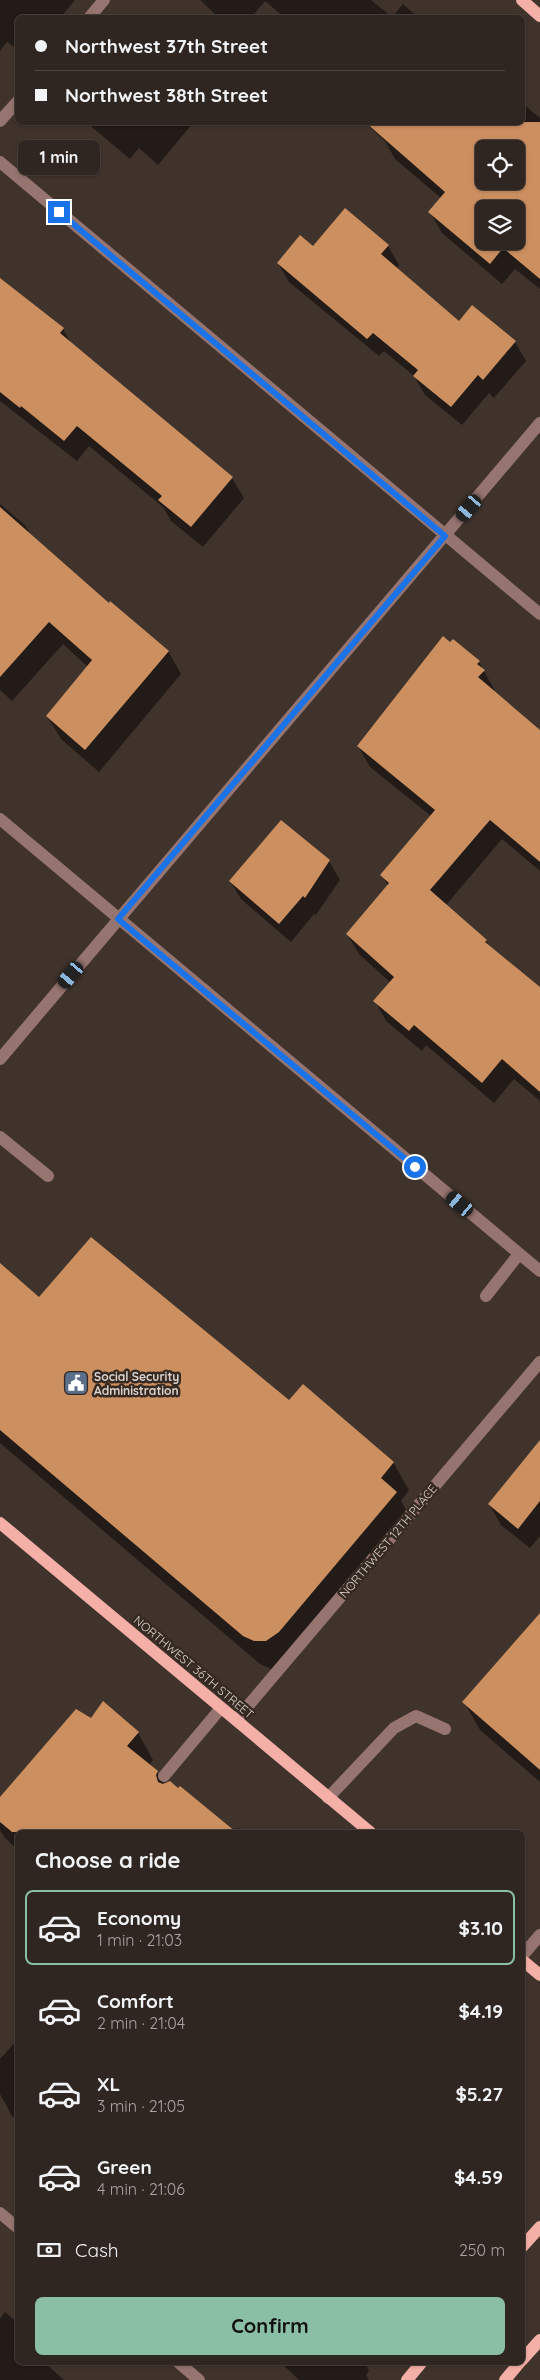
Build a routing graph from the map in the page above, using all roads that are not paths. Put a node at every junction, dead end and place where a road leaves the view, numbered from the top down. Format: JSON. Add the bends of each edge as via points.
{"nodes":[{"id":1,"x":104,"y":0,"type":"edge"},
{"id":2,"x":522,"y":0,"type":"edge"},
{"id":3,"x":92,"y":15,"type":"edge"},
{"id":4,"x":540,"y":16,"type":"edge"},
{"id":5,"x":15,"y":104,"type":"edge"},
{"id":6,"x":0,"y":121,"type":"edge"},
{"id":7,"x":0,"y":162,"type":"edge"},
{"id":8,"x":540,"y":423,"type":"edge"},
{"id":9,"x":445,"y":536,"type":"junction"},
{"id":10,"x":540,"y":614,"type":"edge"},
{"id":11,"x":0,"y":819,"type":"edge"},
{"id":12,"x":118,"y":919,"type":"junction"},
{"id":13,"x":0,"y":1059,"type":"edge"},
{"id":14,"x":0,"y":1137,"type":"edge"},
{"id":15,"x":48,"y":1176,"type":"dead end"},
{"id":16,"x":520,"y":1254,"type":"junction"},
{"id":17,"x":540,"y":1271,"type":"edge"},
{"id":18,"x":486,"y":1296,"type":"dead end"},
{"id":19,"x":540,"y":1362,"type":"edge"},
{"id":20,"x":0,"y":1523,"type":"edge"},
{"id":21,"x":221,"y":1708,"type":"junction"},
{"id":22,"x":236,"y":1720,"type":"junction"},
{"id":23,"x":445,"y":1729,"type":"dead end"},
{"id":24,"x":164,"y":1776,"type":"dead end"},
{"id":25,"x":328,"y":1798,"type":"junction"},
{"id":26,"x":368,"y":1830,"type":"edge"},
{"id":27,"x":540,"y":1935,"type":"edge"},
{"id":28,"x":525,"y":1952,"type":"edge"},
{"id":29,"x":525,"y":1962,"type":"edge"},
{"id":30,"x":540,"y":1975,"type":"edge"},
{"id":31,"x":0,"y":2213,"type":"edge"},
{"id":32,"x":15,"y":2226,"type":"edge"},
{"id":33,"x":540,"y":2227,"type":"edge"},
{"id":34,"x":525,"y":2244,"type":"edge"},
{"id":35,"x":540,"y":2340,"type":"edge"},
{"id":36,"x":525,"y":2357,"type":"edge"},
{"id":37,"x":182,"y":2365,"type":"edge"},
{"id":38,"x":420,"y":2365,"type":"edge"},
{"id":39,"x":518,"y":2365,"type":"edge"},
{"id":40,"x":199,"y":2380,"type":"edge"},
{"id":41,"x":407,"y":2380,"type":"edge"},
{"id":42,"x":505,"y":2380,"type":"edge"}],
"edges":[{"from":1,"to":3,"type":"street"},
{"from":2,"to":4,"type":"main road"},
{"from":5,"to":6,"type":"street"},
{"from":7,"to":9,"type":"street"},
{"from":8,"to":9,"type":"street"},
{"from":9,"to":10,"type":"street"},
{"from":9,"to":12,"type":"street"},
{"from":11,"to":12,"type":"street"},
{"from":12,"to":13,"type":"street"},
{"from":12,"to":16,"type":"street"},
{"from":14,"to":15,"type":"street"},
{"from":16,"to":17,"type":"street"},
{"from":16,"to":18,"type":"street"},
{"from":19,"to":22,"type":"street","name":"NORTHWEST 12TH PLACE"},
{"from":20,"to":21,"type":"main road","name":"NORTHWEST 36TH STREET"},
{"from":21,"to":22,"type":"main road","name":"NORTHWEST 36TH STREET"},
{"from":21,"to":24,"type":"street"},
{"from":22,"to":25,"type":"main road","name":"NORTHWEST 36TH STREET"},
{"from":23,"to":25,"type":"street","via":[[416,1716],[394,1728]]},
{"from":25,"to":26,"type":"main road","name":"NORTHWEST 36TH STREET"},
{"from":27,"to":28,"type":"street"},
{"from":29,"to":30,"type":"main road"},
{"from":31,"to":32,"type":"street"},
{"from":33,"to":34,"type":"main road"},
{"from":35,"to":36,"type":"main road"},
{"from":37,"to":40,"type":"street"},
{"from":38,"to":41,"type":"main road"},
{"from":39,"to":42,"type":"main road"}]}
